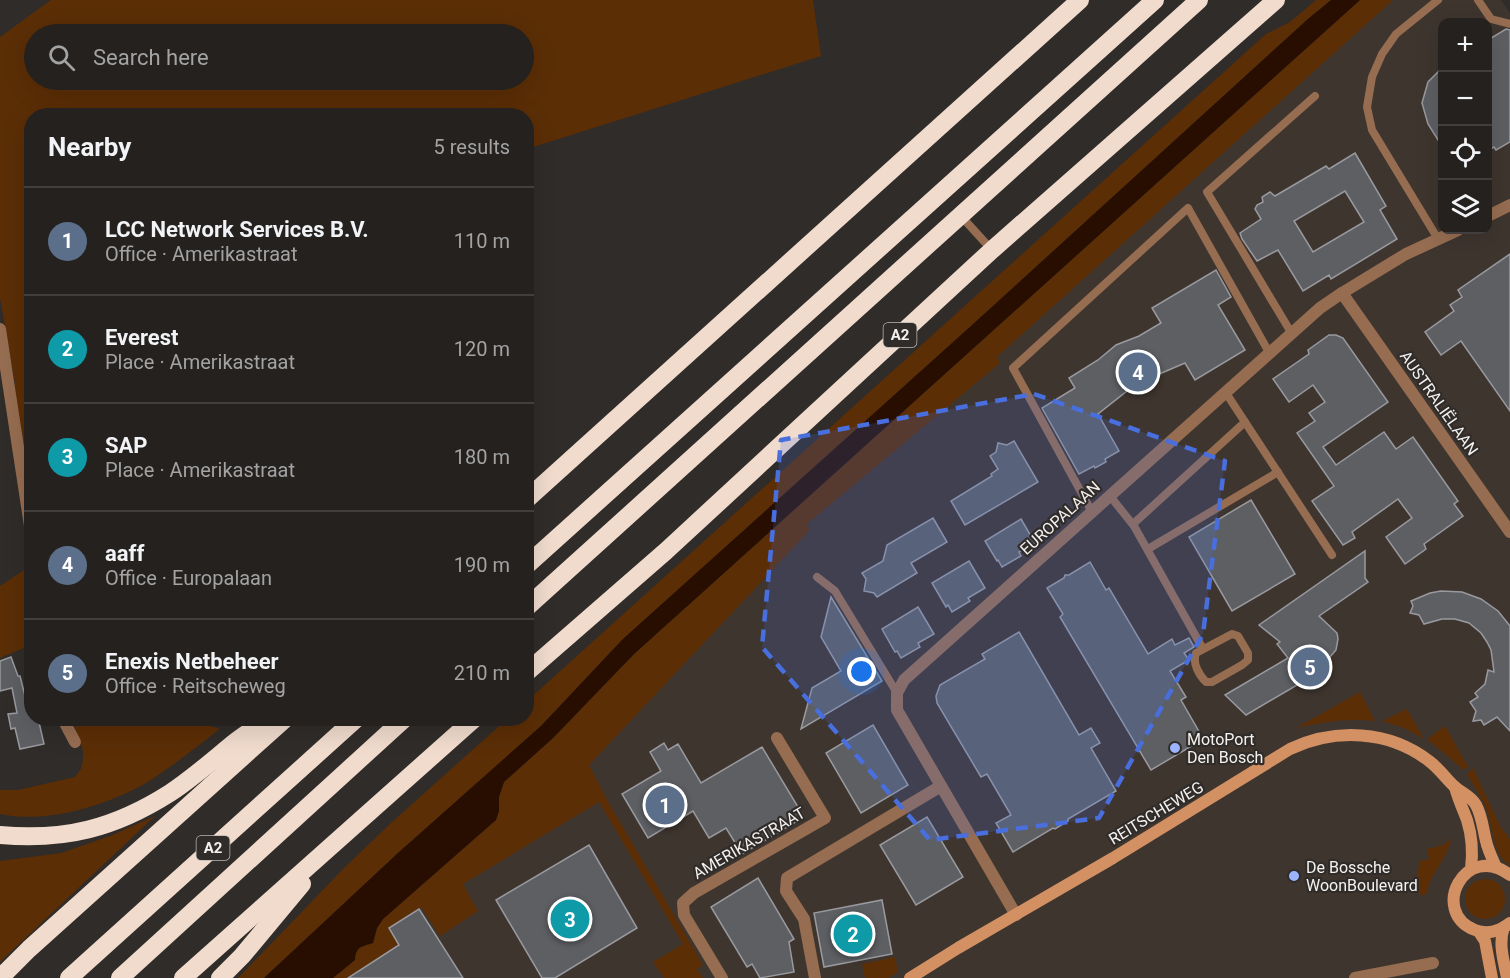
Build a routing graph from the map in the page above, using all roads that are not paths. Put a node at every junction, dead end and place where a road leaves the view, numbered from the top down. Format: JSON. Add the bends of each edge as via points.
{"nodes":[{"id":1,"x":1080,"y":0,"type":"edge"},
{"id":2,"x":1155,"y":0,"type":"edge"},
{"id":3,"x":1200,"y":0,"type":"edge"},
{"id":4,"x":1276,"y":0,"type":"edge"},
{"id":5,"x":1438,"y":0,"type":"edge"},
{"id":6,"x":1478,"y":0,"type":"edge"},
{"id":7,"x":1510,"y":24,"type":"edge"},
{"id":8,"x":1315,"y":96,"type":"dead end"},
{"id":9,"x":1510,"y":206,"type":"edge"},
{"id":10,"x":1492,"y":214,"type":"edge"},
{"id":11,"x":961,"y":216,"type":"junction"},
{"id":12,"x":1449,"y":234,"type":"edge"},
{"id":13,"x":1438,"y":239,"type":"junction"},
{"id":14,"x":992,"y":250,"type":"junction"},
{"id":15,"x":1342,"y":293,"type":"junction"},
{"id":16,"x":0,"y":329,"type":"edge"},
{"id":17,"x":1292,"y":334,"type":"junction"},
{"id":18,"x":1270,"y":354,"type":"junction"},
{"id":19,"x":1226,"y":393,"type":"junction"},
{"id":20,"x":1245,"y":422,"type":"junction"},
{"id":21,"x":1278,"y":472,"type":"junction"},
{"id":22,"x":24,"y":486,"type":"edge"},
{"id":23,"x":534,"y":493,"type":"edge"},
{"id":24,"x":1110,"y":496,"type":"junction"},
{"id":25,"x":1092,"y":512,"type":"junction"},
{"id":26,"x":1133,"y":524,"type":"junction"},
{"id":27,"x":1510,"y":532,"type":"edge"},
{"id":28,"x":1148,"y":549,"type":"junction"},
{"id":29,"x":1332,"y":555,"type":"dead end"},
{"id":30,"x":534,"y":559,"type":"edge"},
{"id":31,"x":817,"y":577,"type":"dead end"},
{"id":32,"x":534,"y":601,"type":"edge"},
{"id":33,"x":1203,"y":649,"type":"junction"},
{"id":34,"x":534,"y":666,"type":"edge"},
{"id":35,"x":897,"y":693,"type":"junction"},
{"id":36,"x":68,"y":726,"type":"edge"},
{"id":37,"x":257,"y":726,"type":"edge"},
{"id":38,"x":277,"y":726,"type":"edge"},
{"id":39,"x":348,"y":726,"type":"edge"},
{"id":40,"x":396,"y":726,"type":"edge"},
{"id":41,"x":466,"y":726,"type":"edge"},
{"id":42,"x":777,"y":738,"type":"dead end"},
{"id":43,"x":75,"y":742,"type":"dead end"},
{"id":44,"x":942,"y":786,"type":"junction"},
{"id":45,"x":1455,"y":787,"type":"junction"},
{"id":46,"x":344,"y":834,"type":"junction"},
{"id":47,"x":0,"y":835,"type":"edge"},
{"id":48,"x":1496,"y":867,"type":"junction"},
{"id":49,"x":1471,"y":869,"type":"junction"},
{"id":50,"x":1510,"y":875,"type":"edge"},
{"id":51,"x":1016,"y":915,"type":"junction"},
{"id":52,"x":1507,"y":925,"type":"edge"},
{"id":53,"x":1479,"y":932,"type":"junction"},
{"id":54,"x":1433,"y":963,"type":"dead end"},
{"id":55,"x":1417,"y":972,"type":"edge"},
{"id":56,"x":0,"y":978,"type":"edge"},
{"id":57,"x":69,"y":978,"type":"edge"},
{"id":58,"x":120,"y":978,"type":"edge"},
{"id":59,"x":183,"y":978,"type":"edge"},
{"id":60,"x":220,"y":978,"type":"edge"},
{"id":61,"x":722,"y":978,"type":"edge"},
{"id":62,"x":815,"y":978,"type":"edge"},
{"id":63,"x":910,"y":978,"type":"edge"},
{"id":64,"x":1355,"y":978,"type":"edge"},
{"id":65,"x":1492,"y":978,"type":"edge"},
{"id":66,"x":1507,"y":978,"type":"edge"}],
"edges":[{"from":1,"to":23,"type":"highway"},
{"from":2,"to":30,"type":"highway"},
{"from":3,"to":11,"type":"highway"},
{"from":4,"to":14,"type":"highway","number":"A2"},
{"from":5,"to":13,"type":"lane","via":[[1396,34],[1382,54],[1372,77],[1367,107],[1372,130]]},
{"from":6,"to":7,"type":"lane","via":[[1491,19]]},
{"from":8,"to":17,"type":"lane","via":[[1207,192]]},
{"from":9,"to":10,"type":"street"},
{"from":11,"to":14,"type":"lane"},
{"from":11,"to":32,"type":"highway"},
{"from":12,"to":13,"type":"street","name":"EUROPALAAN"},
{"from":13,"to":15,"type":"street","name":"EUROPALAAN"},
{"from":14,"to":34,"type":"highway","number":"A2","via":[[666,551]]},
{"from":15,"to":17,"type":"street","name":"EUROPALAAN"},
{"from":15,"to":27,"type":"street","name":"AUSTRALIËLAAN"},
{"from":16,"to":22,"type":"street"},
{"from":17,"to":18,"type":"street","name":"EUROPALAAN"},
{"from":18,"to":19,"type":"street","name":"EUROPALAAN"},
{"from":18,"to":25,"type":"lane","via":[[1188,208],[1012,368]]},
{"from":19,"to":20,"type":"lane"},
{"from":19,"to":24,"type":"street","name":"EUROPALAAN"},
{"from":20,"to":21,"type":"lane"},
{"from":20,"to":26,"type":"lane"},
{"from":21,"to":28,"type":"lane"},
{"from":21,"to":29,"type":"lane"},
{"from":24,"to":25,"type":"street","name":"EUROPALAAN"},
{"from":24,"to":26,"type":"lane"},
{"from":25,"to":35,"type":"street","name":"EUROPALAAN","via":[[904,680]]},
{"from":26,"to":28,"type":"lane"},
{"from":28,"to":33,"type":"lane"},
{"from":31,"to":35,"type":"lane","via":[[835,591]]},
{"from":33,"to":33,"type":"lane","via":[[1234,634],[1248,653],[1248,660],[1206,682],[1194,662],[1196,653]]},
{"from":35,"to":44,"type":"street","via":[[897,710]]},
{"from":36,"to":43,"type":"street"},
{"from":37,"to":47,"type":"highway","via":[[172,792],[129,816],[99,828],[62,835]]},
{"from":38,"to":56,"type":"highway"},
{"from":39,"to":57,"type":"highway","number":"A2"},
{"from":40,"to":58,"type":"highway","number":"A2"},
{"from":41,"to":46,"type":"highway"},
{"from":42,"to":61,"type":"street","name":"AMERIKASTRAAT","via":[[825,818],[683,903],[684,915]]},
{"from":44,"to":51,"type":"street"},
{"from":44,"to":62,"type":"street","via":[[787,878],[786,891],[804,919]]},
{"from":45,"to":48,"type":"street","name":"REITSCHEWEG","via":[[1469,795],[1476,805]]},
{"from":45,"to":49,"type":"street","name":"REITSCHEWEG","via":[[1471,838]]},
{"from":45,"to":51,"type":"street","name":"REITSCHEWEG","via":[[1428,760],[1391,741],[1349,734],[1310,741],[1290,749]]},
{"from":46,"to":59,"type":"highway"},
{"from":46,"to":60,"type":"highway"},
{"from":48,"to":49,"type":"street"},
{"from":48,"to":50,"type":"street"},
{"from":49,"to":53,"type":"street","via":[[1457,884],[1454,900],[1462,921]]},
{"from":51,"to":63,"type":"street","name":"REITSCHEWEG"},
{"from":52,"to":53,"type":"street","via":[[1496,931]]},
{"from":52,"to":66,"type":"street","via":[[1501,936],[1501,948]]},
{"from":53,"to":65,"type":"street","via":[[1485,941]]},
{"from":54,"to":55,"type":"street"},
{"from":55,"to":64,"type":"street"}]}
